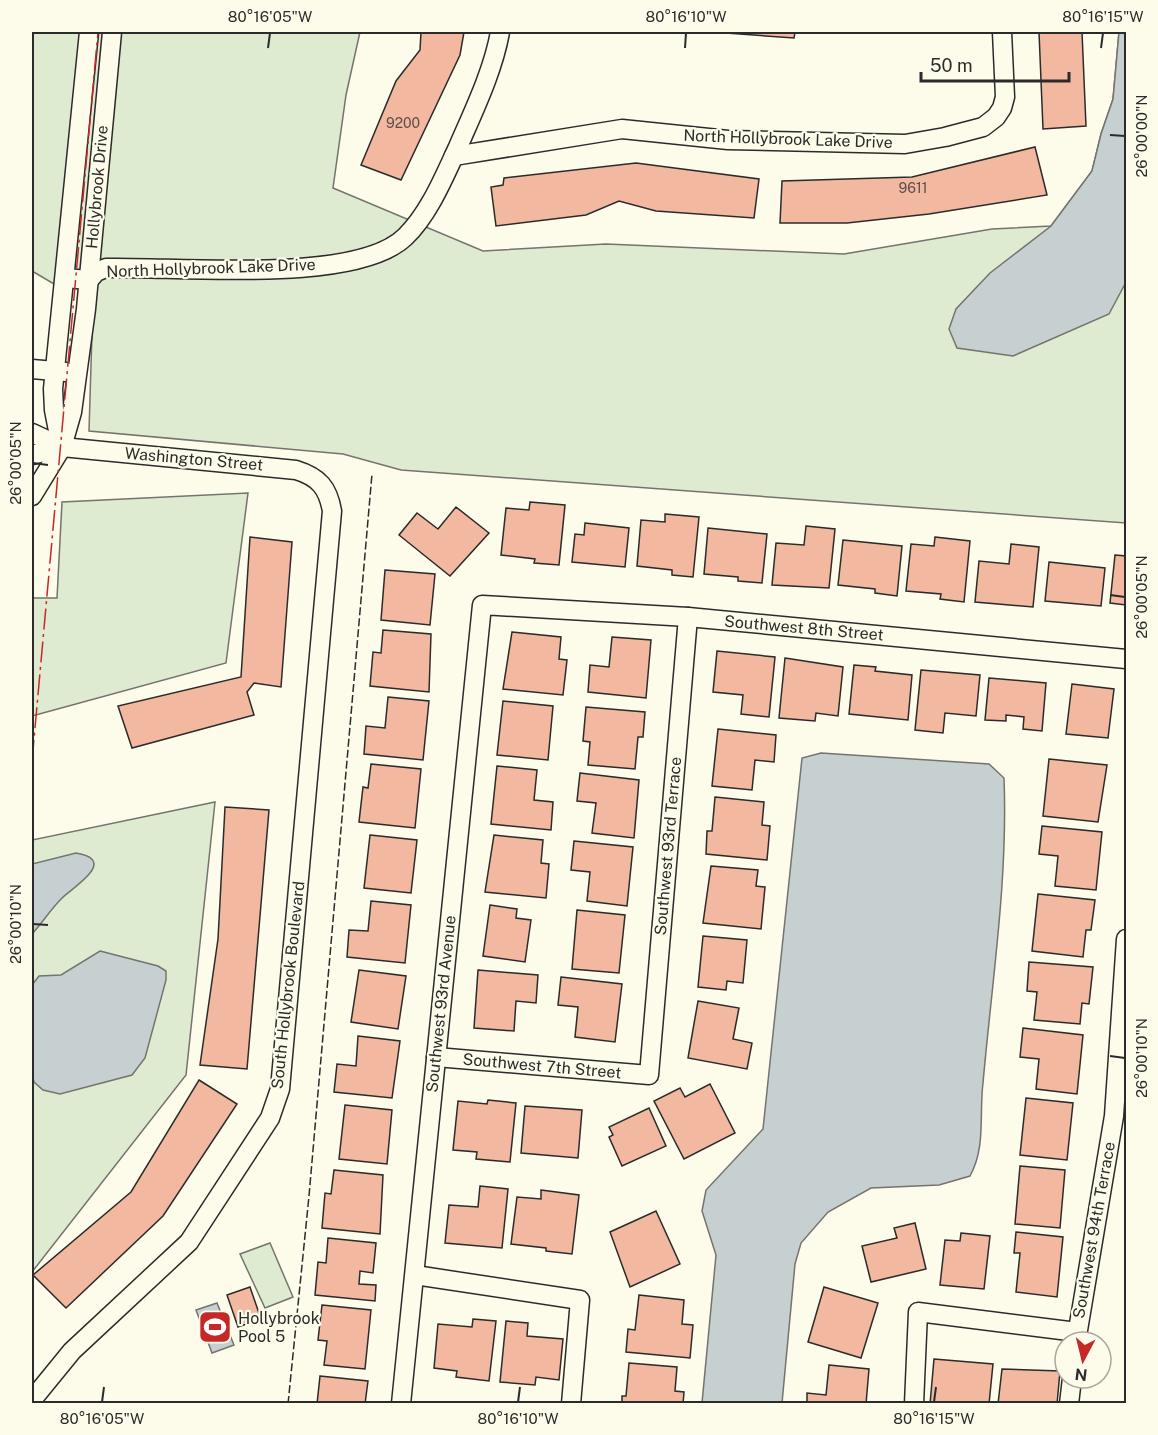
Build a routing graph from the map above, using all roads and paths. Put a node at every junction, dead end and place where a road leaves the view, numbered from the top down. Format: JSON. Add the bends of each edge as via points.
{"nodes":[{"id":1,"x":89,"y":32,"type":"edge"},
{"id":2,"x":112,"y":32,"type":"edge"},
{"id":3,"x":500,"y":32,"type":"edge"},
{"id":4,"x":1002,"y":32,"type":"edge"},
{"id":5,"x":454,"y":156,"type":"junction"},
{"id":6,"x":65,"y":278,"type":"junction"},
{"id":7,"x":89,"y":280,"type":"junction"},
{"id":8,"x":32,"y":369,"type":"edge"},
{"id":9,"x":55,"y":372,"type":"junction"},
{"id":10,"x":78,"y":373,"type":"junction"},
{"id":11,"x":32,"y":433,"type":"edge"},
{"id":12,"x":62,"y":447,"type":"junction"},
{"id":13,"x":32,"y":455,"type":"edge"},
{"id":14,"x":322,"y":483,"type":"joint"},
{"id":15,"x":32,"y":496,"type":"edge"},
{"id":16,"x":482,"y":605,"type":"joint"},
{"id":17,"x":688,"y":617,"type":"junction"},
{"id":18,"x":1126,"y":659,"type":"edge"},
{"id":19,"x":1126,"y":939,"type":"edge"},
{"id":20,"x":436,"y":1057,"type":"junction"},
{"id":21,"x":649,"y":1075,"type":"joint"},
{"id":22,"x":1120,"y":1117,"type":"edge"},
{"id":23,"x":415,"y":1275,"type":"junction"},
{"id":24,"x":1078,"y":1330,"type":"edge"},
{"id":25,"x":1053,"y":1333,"type":"edge"},
{"id":26,"x":32,"y":1400,"type":"edge"},
{"id":27,"x":401,"y":1404,"type":"edge"},
{"id":28,"x":571,"y":1404,"type":"edge"},
{"id":29,"x":914,"y":1404,"type":"edge"}],
"edges":[{"from":1,"to":6,"type":"street","name":"Hollybrook Drive"},
{"from":2,"to":7,"type":"street","name":"Hollybrook Drive"},
{"from":3,"to":5,"type":"street","name":"North Hollybrook Lake Drive","via":[[489,71]]},
{"from":4,"to":5,"type":"street","name":"North Hollybrook Lake Drive","via":[[1002,108],[983,127],[945,137],[905,144],[728,141],[622,129]]},
{"from":5,"to":7,"type":"street","name":"North Hollybrook Lake Drive","via":[[416,225],[388,250],[367,259],[289,268],[106,268]]},
{"from":6,"to":7,"type":"street","name":"North Hollybrook Lake Drive"},
{"from":6,"to":9,"type":"street","name":"Hollybrook Drive"},
{"from":7,"to":10,"type":"street","name":"Hollybrook Drive"},
{"from":8,"to":9,"type":"street"},
{"from":9,"to":10,"type":"street"},
{"from":9,"to":12,"type":"street","name":"Hollybrook Drive","via":[[54,410]]},
{"from":10,"to":12,"type":"street","name":"Hollybrook Drive"},
{"from":11,"to":12,"type":"street","name":"Washington Street"},
{"from":12,"to":13,"type":"street","name":"Washington Street"},
{"from":12,"to":14,"type":"street","name":"Washington Street","via":[[278,467],[309,474]]},
{"from":12,"to":15,"type":"street","name":"Hollybrook Drive"},
{"from":14,"to":26,"type":"street","name":"South Hollybrook Boulevard","via":[[332,511],[280,1089],[270,1118],[189,1242],[72,1351]]},
{"from":16,"to":17,"type":"street","name":"Southwest 8th Street"},
{"from":16,"to":20,"type":"street","name":"Southwest 93rd Avenue"},
{"from":17,"to":18,"type":"street","name":"Southwest 8th Street"},
{"from":17,"to":21,"type":"street","name":"Southwest 93rd Terrace"},
{"from":19,"to":22,"type":"street","name":"Southwest 94th Terrace"},
{"from":20,"to":21,"type":"street","name":"Southwest 7th Street"},
{"from":20,"to":23,"type":"street","name":"Southwest 93rd Avenue"},
{"from":22,"to":24,"type":"street","name":"Southwest 94th Terrace"},
{"from":23,"to":27,"type":"street","name":"Southwest 93rd Avenue"},
{"from":23,"to":28,"type":"street","via":[[580,1300]]},
{"from":25,"to":29,"type":"street","via":[[918,1312]]}]}
